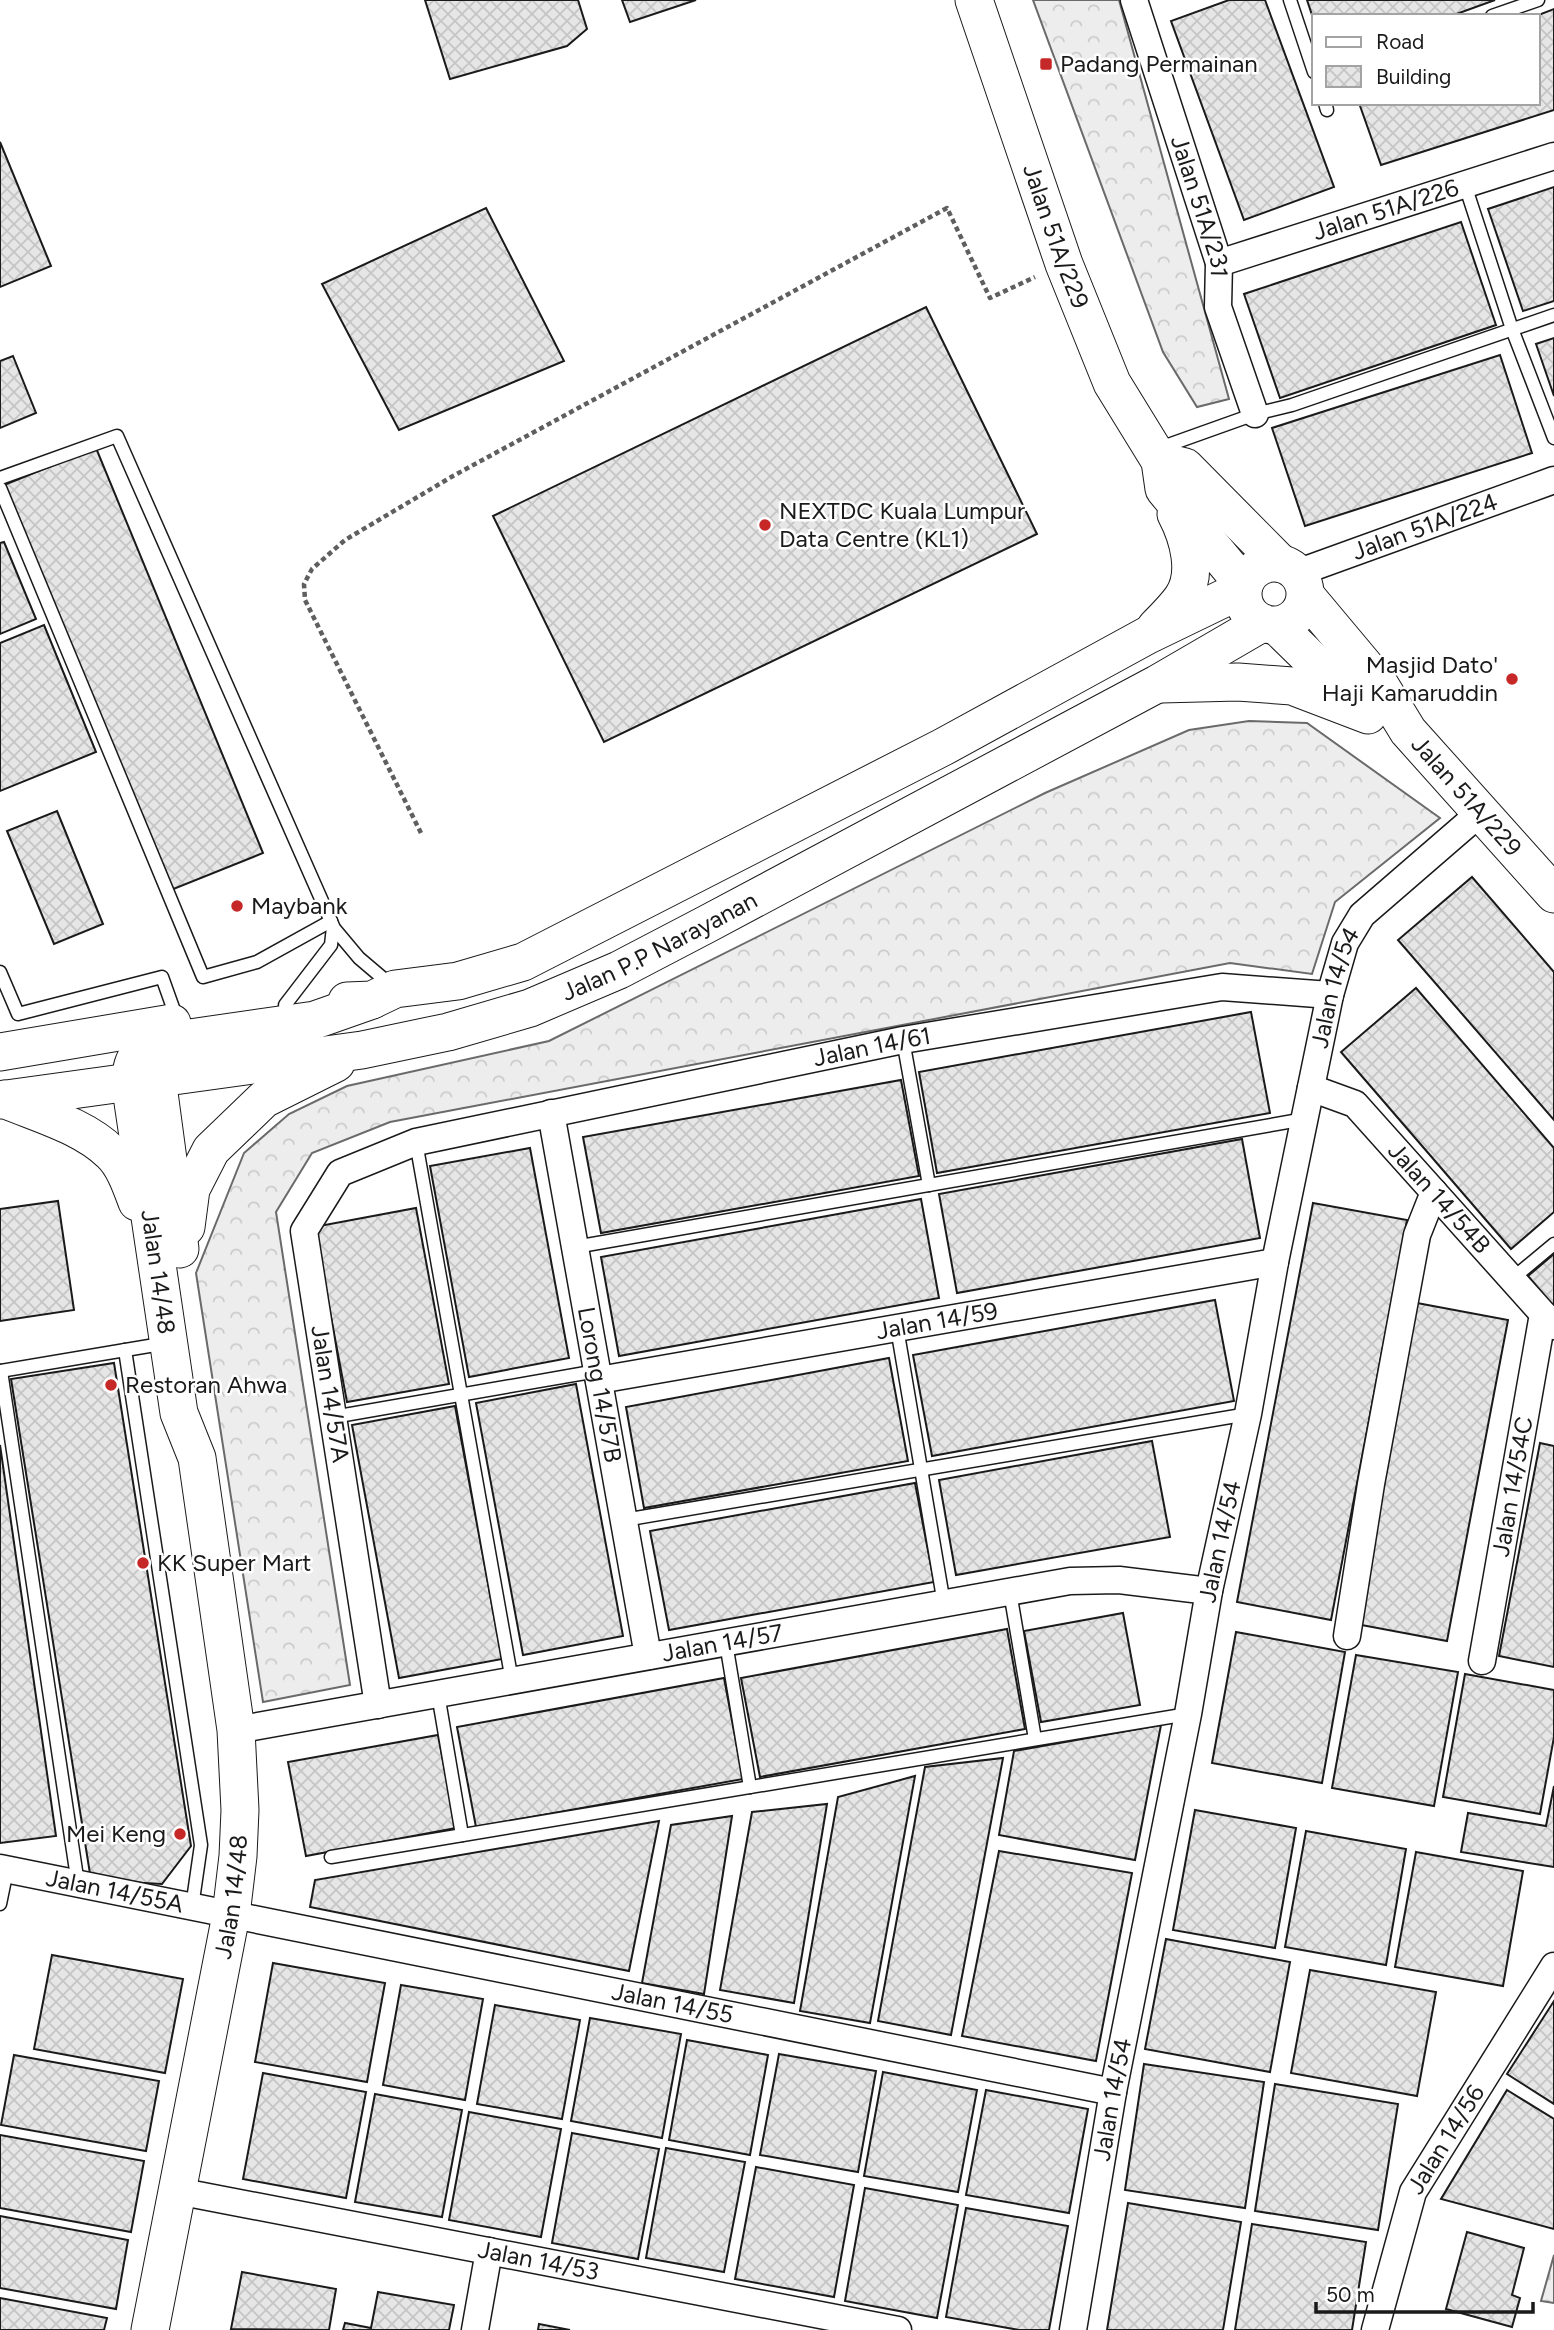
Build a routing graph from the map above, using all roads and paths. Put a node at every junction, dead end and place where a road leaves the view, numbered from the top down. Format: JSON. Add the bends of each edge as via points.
{"nodes":[{"id":1,"x":974,"y":0,"type":"edge"},
{"id":2,"x":1134,"y":0,"type":"edge"},
{"id":3,"x":1290,"y":0,"type":"edge"},
{"id":4,"x":1538,"y":0,"type":"edge"},
{"id":5,"x":1498,"y":14,"type":"edge"},
{"id":6,"x":1312,"y":66,"type":"edge"},
{"id":7,"x":1554,"y":156,"type":"edge"},
{"id":8,"x":1465,"y":185,"type":"junction"},
{"id":9,"x":1219,"y":263,"type":"junction"},
{"id":10,"x":1064,"y":264,"type":"junction"},
{"id":11,"x":1554,"y":315,"type":"edge"},
{"id":12,"x":1512,"y":329,"type":"junction"},
{"id":13,"x":1255,"y":414,"type":"junction"},
{"id":14,"x":1554,"y":438,"type":"edge"},
{"id":15,"x":1159,"y":467,"type":"junction"},
{"id":16,"x":0,"y":478,"type":"edge"},
{"id":17,"x":1554,"y":480,"type":"edge"},
{"id":18,"x":0,"y":488,"type":"edge"},
{"id":19,"x":1294,"y":578,"type":"junction"},
{"id":20,"x":1244,"y":587,"type":"junction"},
{"id":21,"x":1269,"y":624,"type":"junction"},
{"id":22,"x":1149,"y":635,"type":"junction"},
{"id":23,"x":1157,"y":684,"type":"junction"},
{"id":24,"x":1368,"y":715,"type":"junction"},
{"id":25,"x":1408,"y":731,"type":"junction"},
{"id":26,"x":1481,"y":813,"type":"junction"},
{"id":27,"x":421,"y":833,"type":"dead end"},
{"id":28,"x":1554,"y":894,"type":"edge"},
{"id":29,"x":332,"y":924,"type":"junction"},
{"id":30,"x":0,"y":972,"type":"edge"},
{"id":31,"x":384,"y":995,"type":"junction"},
{"id":32,"x":1330,"y":995,"type":"junction"},
{"id":33,"x":285,"y":1005,"type":"junction"},
{"id":34,"x":179,"y":1022,"type":"junction"},
{"id":35,"x":903,"y":1040,"type":"junction"},
{"id":36,"x":362,"y":1049,"type":"junction"},
{"id":37,"x":6,"y":1051,"type":"edge"},
{"id":38,"x":142,"y":1071,"type":"junction"},
{"id":39,"x":1311,"y":1088,"type":"junction"},
{"id":40,"x":2,"y":1099,"type":"edge"},
{"id":41,"x":551,"y":1112,"type":"junction"},
{"id":42,"x":1305,"y":1119,"type":"junction"},
{"id":43,"x":416,"y":1142,"type":"junction"},
{"id":44,"x":929,"y":1185,"type":"junction"},
{"id":45,"x":1434,"y":1192,"type":"junction"},
{"id":46,"x":1554,"y":1244,"type":"edge"},
{"id":47,"x":575,"y":1247,"type":"junction"},
{"id":48,"x":169,"y":1257,"type":"junction"},
{"id":49,"x":1275,"y":1262,"type":"junction"},
{"id":50,"x":1512,"y":1279,"type":"junction"},
{"id":51,"x":1548,"y":1320,"type":"edge"},
{"id":52,"x":897,"y":1328,"type":"junction"},
{"id":53,"x":167,"y":1343,"type":"junction"},
{"id":54,"x":125,"y":1350,"type":"junction"},
{"id":55,"x":0,"y":1371,"type":"edge"},
{"id":56,"x":598,"y":1376,"type":"junction"},
{"id":57,"x":461,"y":1395,"type":"junction"},
{"id":58,"x":1248,"y":1414,"type":"junction"},
{"id":59,"x":333,"y":1417,"type":"junction"},
{"id":60,"x":197,"y":1458,"type":"junction"},
{"id":61,"x":922,"y":1469,"type":"junction"},
{"id":62,"x":624,"y":1520,"type":"junction"},
{"id":63,"x":1209,"y":1591,"type":"junction"},
{"id":64,"x":1010,"y":1592,"type":"junction"},
{"id":65,"x":944,"y":1604,"type":"junction"},
{"id":66,"x":1346,"y":1636,"type":"dead end"},
{"id":67,"x":726,"y":1643,"type":"junction"},
{"id":68,"x":648,"y":1656,"type":"junction"},
{"id":69,"x":1482,"y":1661,"type":"dead end"},
{"id":70,"x":512,"y":1681,"type":"junction"},
{"id":71,"x":438,"y":1694,"type":"junction"},
{"id":72,"x":378,"y":1705,"type":"junction"},
{"id":73,"x":1188,"y":1714,"type":"junction"},
{"id":74,"x":236,"y":1730,"type":"junction"},
{"id":75,"x":1035,"y":1739,"type":"junction"},
{"id":76,"x":751,"y":1787,"type":"junction"},
{"id":77,"x":462,"y":1835,"type":"junction"},
{"id":78,"x":331,"y":1857,"type":"dead end"},
{"id":79,"x":3,"y":1869,"type":"edge"},
{"id":80,"x":78,"y":1884,"type":"junction"},
{"id":81,"x":0,"y":1904,"type":"edge"},
{"id":82,"x":192,"y":1906,"type":"junction"},
{"id":83,"x":231,"y":1915,"type":"junction"},
{"id":84,"x":1554,"y":1966,"type":"edge"},
{"id":85,"x":1113,"y":2092,"type":"junction"},
{"id":86,"x":177,"y":2191,"type":"junction"},
{"id":87,"x":489,"y":2251,"type":"junction"},
{"id":88,"x":780,"y":2319,"type":"edge"},
{"id":89,"x":150,"y":2330,"type":"edge"},
{"id":90,"x":475,"y":2330,"type":"edge"},
{"id":91,"x":898,"y":2330,"type":"edge"},
{"id":92,"x":1073,"y":2330,"type":"edge"},
{"id":93,"x":1375,"y":2330,"type":"edge"}],
"edges":[{"from":1,"to":10,"type":"main road","name":"Jalan 51A/229"},
{"from":2,"to":9,"type":"street","name":"Jalan 51A/231"},
{"from":3,"to":6,"type":"lane"},
{"from":4,"to":5,"type":"lane"},
{"from":7,"to":8,"type":"street","name":"Jalan 51A/226"},
{"from":8,"to":9,"type":"street","name":"Jalan 51A/226"},
{"from":8,"to":12,"type":"lane"},
{"from":9,"to":13,"type":"street","name":"Jalan 51A/231","via":[[1219,307]]},
{"from":10,"to":15,"type":"main road","name":"Jalan 51A/229","via":[[1112,383]]},
{"from":10,"to":27,"type":"path","via":[[990,298],[947,208],[453,476],[345,540],[317,563],[304,584],[305,600]]},
{"from":11,"to":12,"type":"lane"},
{"from":12,"to":13,"type":"lane"},
{"from":12,"to":14,"type":"lane"},
{"from":13,"to":15,"type":"lane"},
{"from":15,"to":19,"type":"main road","name":"Jalan 51A/229","via":[[1185,467]]},
{"from":15,"to":20,"type":"main road","name":"Jalan 51A/229"},
{"from":15,"to":22,"type":"main road","via":[[1186,534],[1191,563],[1184,596]]},
{"from":16,"to":29,"type":"lane","via":[[117,436]]},
{"from":17,"to":19,"type":"street","name":"Jalan 51A/224"},
{"from":18,"to":29,"type":"lane","via":[[203,977],[257,962]]},
{"from":19,"to":20,"type":"main road","via":[[1269,564],[1250,575]]},
{"from":19,"to":21,"type":"main road","via":[[1303,607],[1288,622]]},
{"from":19,"to":25,"type":"main road","name":"Jalan 51A/229","via":[[1378,682]]},
{"from":20,"to":21,"type":"main road","via":[[1252,617]]},
{"from":20,"to":22,"type":"main road","name":"Jalan P.P Narayanan"},
{"from":21,"to":23,"type":"main road","name":"Jalan P.P Narayanan"},
{"from":21,"to":24,"type":"main road","name":"Jalan 51A/229"},
{"from":22,"to":31,"type":"main road","name":"Jalan P.P Narayanan","via":[[943,747],[523,962]]},
{"from":23,"to":24,"type":"main road","via":[[1238,682],[1292,687]]},
{"from":23,"to":36,"type":"main road","name":"Jalan P.P Narayanan","via":[[618,970],[530,1008],[448,1032]]},
{"from":24,"to":25,"type":"main road","name":"Jalan 51A/229"},
{"from":25,"to":26,"type":"main road","name":"Jalan 51A/229"},
{"from":26,"to":28,"type":"main road","name":"Jalan 51A/229"},
{"from":26,"to":32,"type":"street","name":"Jalan 14/54","via":[[1362,915],[1345,943]]},
{"from":29,"to":31,"type":"lane"},
{"from":29,"to":33,"type":"lane","via":[[331,944]]},
{"from":30,"to":34,"type":"lane","via":[[18,1014],[162,977]]},
{"from":31,"to":33,"type":"main road","name":"Jalan P.P Narayanan"},
{"from":31,"to":38,"type":"main road","via":[[315,1020],[162,1042]]},
{"from":32,"to":35,"type":"street","name":"Jalan 14/61","via":[[1222,988]]},
{"from":32,"to":39,"type":"street","name":"Jalan 14/54"},
{"from":33,"to":34,"type":"main road","name":"Jalan P.P Narayanan"},
{"from":34,"to":37,"type":"main road","name":"Jalan P.P Narayanan"},
{"from":35,"to":41,"type":"street","name":"Jalan 14/61"},
{"from":35,"to":44,"type":"lane"},
{"from":36,"to":38,"type":"main road","name":"Jalan P.P Narayanan"},
{"from":36,"to":48,"type":"main road","via":[[264,1099],[235,1124],[211,1150],[191,1189]]},
{"from":37,"to":38,"type":"main road","via":[[108,1046]]},
{"from":38,"to":40,"type":"main road","name":"Jalan P.P Narayanan"},
{"from":38,"to":48,"type":"main road","name":"Jalan 14/48"},
{"from":39,"to":42,"type":"street","name":"Jalan 14/54"},
{"from":39,"to":45,"type":"street","name":"Jalan 14/54B","via":[[1355,1104]]},
{"from":40,"to":48,"type":"main road","via":[[92,1138],[113,1155]]},
{"from":41,"to":43,"type":"street","name":"Jalan 14/61"},
{"from":41,"to":47,"type":"street","name":"Lorong 14/57B"},
{"from":42,"to":44,"type":"lane"},
{"from":42,"to":49,"type":"street","name":"Jalan 14/54"},
{"from":43,"to":57,"type":"lane"},
{"from":43,"to":59,"type":"street","name":"Jalan 14/57A","via":[[340,1173],[304,1231]]},
{"from":44,"to":47,"type":"lane"},
{"from":45,"to":50,"type":"street","name":"Jalan 14/54B"},
{"from":45,"to":66,"type":"street","via":[[1417,1235]]},
{"from":46,"to":50,"type":"lane"},
{"from":47,"to":56,"type":"street","name":"Lorong 14/57B"},
{"from":48,"to":53,"type":"main road","name":"Jalan 14/48"},
{"from":48,"to":60,"type":"main road","name":"Jalan 14/48","via":[[202,1408]]},
{"from":49,"to":52,"type":"street","name":"Jalan 14/59"},
{"from":49,"to":58,"type":"street","name":"Jalan 14/54"},
{"from":50,"to":51,"type":"street","name":"Jalan 14/54B"},
{"from":51,"to":69,"type":"street","name":"Jalan 14/54C"},
{"from":52,"to":56,"type":"street","name":"Jalan 14/59"},
{"from":52,"to":61,"type":"lane"},
{"from":53,"to":54,"type":"lane"},
{"from":53,"to":60,"type":"main road","name":"Jalan 14/48","via":[[179,1413]]},
{"from":54,"to":55,"type":"lane"},
{"from":54,"to":82,"type":"lane","via":[[201,1845]]},
{"from":55,"to":80,"type":"lane"},
{"from":56,"to":57,"type":"lane"},
{"from":56,"to":62,"type":"street","name":"Lorong 14/57B"},
{"from":57,"to":59,"type":"lane"},
{"from":57,"to":70,"type":"lane"},
{"from":58,"to":61,"type":"lane"},
{"from":58,"to":63,"type":"street","name":"Jalan 14/54"},
{"from":59,"to":72,"type":"street","name":"Jalan 14/57A"},
{"from":60,"to":74,"type":"main road","name":"Jalan 14/48"},
{"from":61,"to":62,"type":"lane"},
{"from":61,"to":65,"type":"lane"},
{"from":62,"to":68,"type":"street","name":"Lorong 14/57B"},
{"from":63,"to":64,"type":"street","name":"Jalan 14/57","via":[[1119,1580],[1070,1581]]},
{"from":63,"to":73,"type":"street","name":"Jalan 14/54"},
{"from":64,"to":65,"type":"street","name":"Jalan 14/57"},
{"from":64,"to":75,"type":"lane"},
{"from":65,"to":67,"type":"street","name":"Jalan 14/57"},
{"from":67,"to":68,"type":"street","name":"Jalan 14/57"},
{"from":67,"to":76,"type":"lane"},
{"from":68,"to":70,"type":"street","name":"Jalan 14/57"},
{"from":70,"to":71,"type":"street","name":"Jalan 14/57"},
{"from":71,"to":72,"type":"street","name":"Jalan 14/57"},
{"from":71,"to":77,"type":"lane"},
{"from":72,"to":74,"type":"street","name":"Jalan 14/57"},
{"from":73,"to":75,"type":"lane"},
{"from":73,"to":85,"type":"street","name":"Jalan 14/54"},
{"from":74,"to":83,"type":"main road","name":"Jalan 14/48","via":[[239,1856]]},
{"from":75,"to":76,"type":"lane"},
{"from":76,"to":77,"type":"lane"},
{"from":77,"to":78,"type":"lane"},
{"from":79,"to":80,"type":"street","name":"Jalan 14/55A"},
{"from":79,"to":81,"type":"lane"},
{"from":80,"to":82,"type":"street","name":"Jalan 14/55A"},
{"from":82,"to":83,"type":"street","name":"Jalan 14/55A"},
{"from":83,"to":85,"type":"street","name":"Jalan 14/55"},
{"from":83,"to":86,"type":"main road","name":"Jalan 14/48"},
{"from":84,"to":93,"type":"street","name":"Jalan 14/56","via":[[1413,2192]]},
{"from":85,"to":92,"type":"street","name":"Jalan 14/54"},
{"from":86,"to":87,"type":"street","name":"Jalan 14/53"},
{"from":86,"to":89,"type":"main road","name":"Jalan 14/48"},
{"from":87,"to":88,"type":"street","name":"Jalan 14/53"},
{"from":87,"to":90,"type":"street"},
{"from":88,"to":91,"type":"street","name":"Jalan 14/53"}]}
